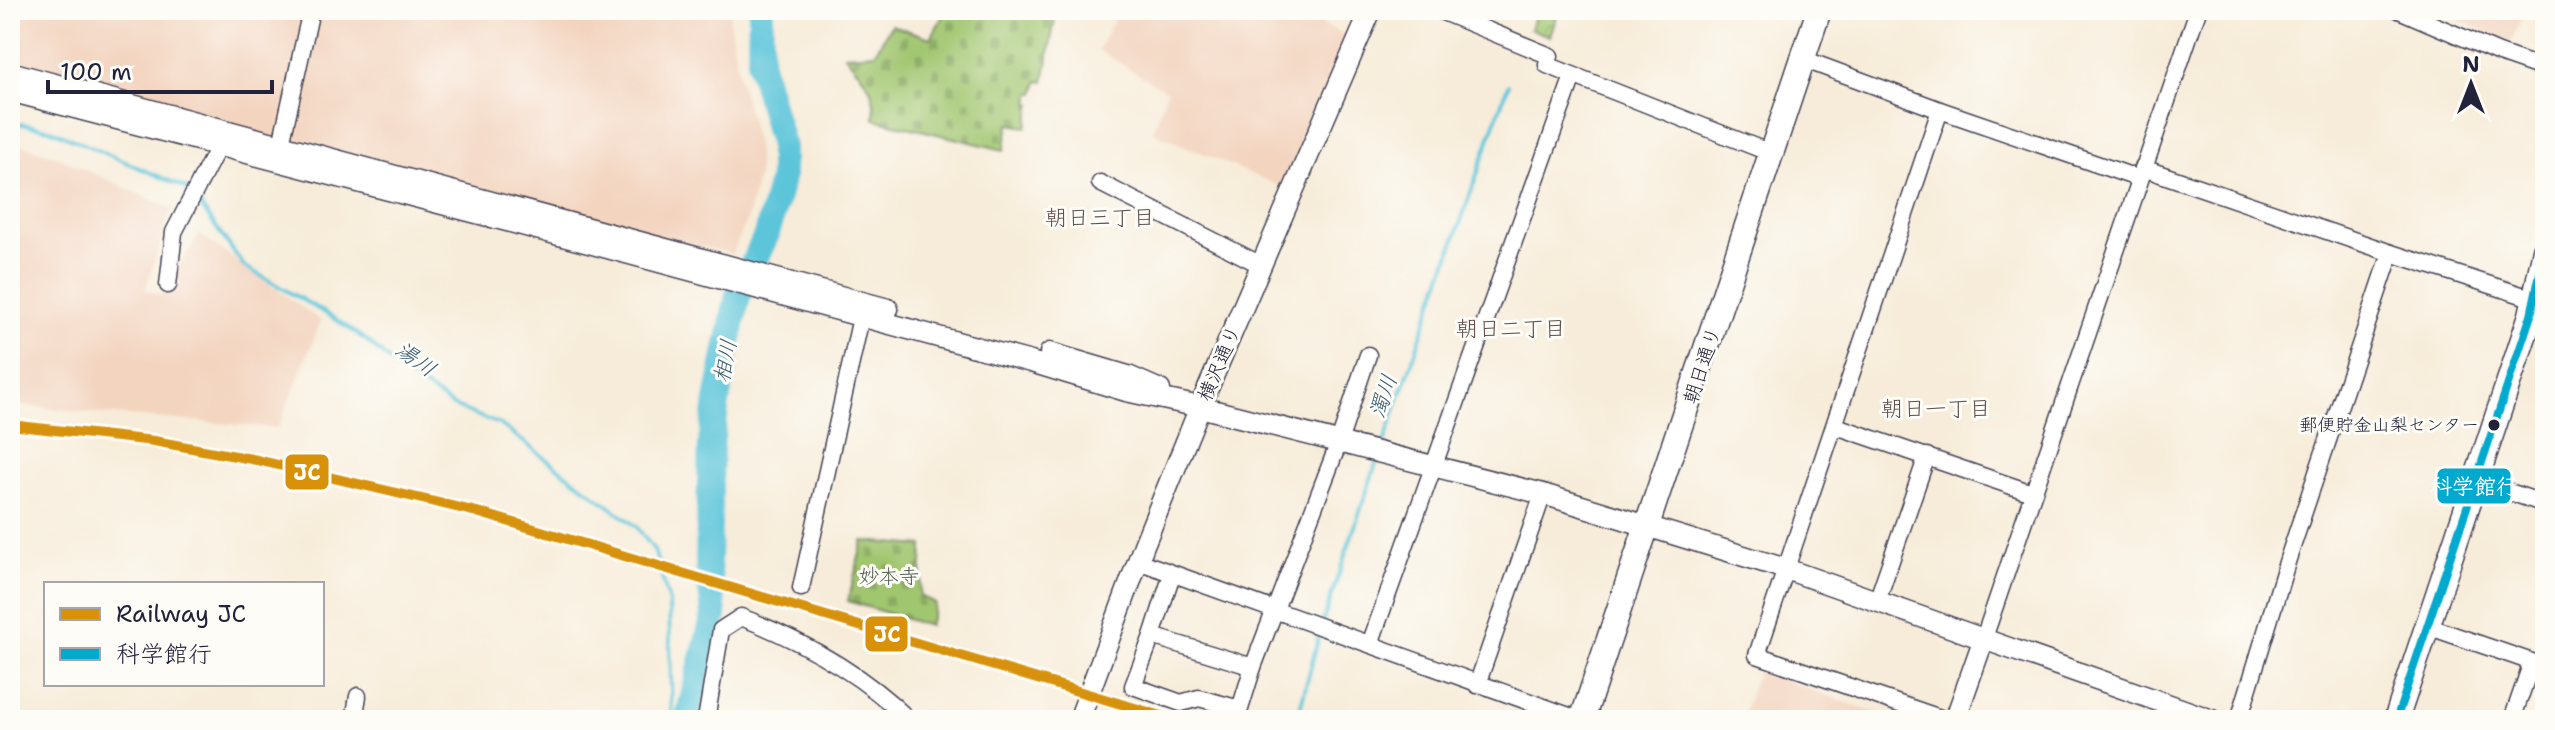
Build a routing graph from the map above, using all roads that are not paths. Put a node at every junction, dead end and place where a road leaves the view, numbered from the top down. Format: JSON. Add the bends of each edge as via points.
{"nodes":[{"id":1,"x":311,"y":10,"type":"edge"},
{"id":2,"x":1371,"y":10,"type":"edge"},
{"id":3,"x":1438,"y":10,"type":"edge"},
{"id":4,"x":1819,"y":10,"type":"edge"},
{"id":5,"x":2198,"y":10,"type":"edge"},
{"id":6,"x":2399,"y":10,"type":"edge"},
{"id":7,"x":1803,"y":59,"type":"junction"},
{"id":8,"x":2545,"y":69,"type":"edge"},
{"id":9,"x":10,"y":72,"type":"edge"},
{"id":10,"x":1573,"y":76,"type":"junction"},
{"id":11,"x":10,"y":91,"type":"edge"},
{"id":12,"x":1940,"y":110,"type":"junction"},
{"id":13,"x":281,"y":144,"type":"junction"},
{"id":14,"x":219,"y":145,"type":"junction"},
{"id":15,"x":1773,"y":154,"type":"junction"},
{"id":16,"x":2142,"y":173,"type":"junction"},
{"id":17,"x":1100,"y":183,"type":"dead end"},
{"id":18,"x":2545,"y":250,"type":"edge"},
{"id":19,"x":2391,"y":253,"type":"junction"},
{"id":20,"x":1261,"y":265,"type":"junction"},
{"id":21,"x":725,"y":272,"type":"junction"},
{"id":22,"x":168,"y":285,"type":"dead end"},
{"id":23,"x":863,"y":309,"type":"junction"},
{"id":24,"x":2537,"y":311,"type":"edge"},
{"id":25,"x":1368,"y":355,"type":"dead end"},
{"id":26,"x":1200,"y":407,"type":"junction"},
{"id":27,"x":1836,"y":426,"type":"junction"},
{"id":28,"x":1339,"y":442,"type":"junction"},
{"id":29,"x":1927,"y":456,"type":"junction"},
{"id":30,"x":1434,"y":466,"type":"junction"},
{"id":31,"x":2474,"y":480,"type":"junction"},
{"id":32,"x":2032,"y":493,"type":"junction"},
{"id":33,"x":1543,"y":494,"type":"junction"},
{"id":34,"x":2545,"y":504,"type":"edge"},
{"id":35,"x":1648,"y":525,"type":"junction"},
{"id":36,"x":1138,"y":561,"type":"junction"},
{"id":37,"x":1786,"y":569,"type":"junction"},
{"id":38,"x":1172,"y":574,"type":"junction"},
{"id":39,"x":801,"y":588,"type":"dead end"},
{"id":40,"x":1877,"y":601,"type":"junction"},
{"id":41,"x":1276,"y":610,"type":"junction"},
{"id":42,"x":2427,"y":626,"type":"junction"},
{"id":43,"x":1152,"y":636,"type":"junction"},
{"id":44,"x":1984,"y":638,"type":"junction"},
{"id":45,"x":1370,"y":644,"type":"junction"},
{"id":46,"x":1253,"y":667,"type":"junction"},
{"id":47,"x":1477,"y":685,"type":"junction"},
{"id":48,"x":358,"y":696,"type":"dead end"},
{"id":49,"x":907,"y":719,"type":"edge"},
{"id":50,"x":354,"y":720,"type":"edge"},
{"id":51,"x":706,"y":720,"type":"edge"},
{"id":52,"x":1079,"y":720,"type":"edge"},
{"id":53,"x":1581,"y":720,"type":"edge"},
{"id":54,"x":1946,"y":720,"type":"edge"},
{"id":55,"x":1955,"y":720,"type":"edge"},
{"id":56,"x":2212,"y":720,"type":"edge"},
{"id":57,"x":2239,"y":720,"type":"edge"},
{"id":58,"x":2396,"y":720,"type":"edge"},
{"id":59,"x":2512,"y":720,"type":"edge"}],
"edges":[{"from":1,"to":13,"type":"street"},
{"from":2,"to":20,"type":"street","name":"横沢通り"},
{"from":3,"to":10,"type":"street","via":[[1550,56],[1547,65]]},
{"from":4,"to":7,"type":"main road","name":"朝日通り"},
{"from":5,"to":16,"type":"street"},
{"from":6,"to":8,"type":"street"},
{"from":7,"to":12,"type":"street"},
{"from":7,"to":15,"type":"main road","name":"朝日通り"},
{"from":9,"to":13,"type":"street"},
{"from":10,"to":15,"type":"street"},
{"from":10,"to":30,"type":"street"},
{"from":11,"to":14,"type":"street"},
{"from":12,"to":16,"type":"street"},
{"from":12,"to":27,"type":"street"},
{"from":13,"to":21,"type":"street"},
{"from":14,"to":21,"type":"street"},
{"from":14,"to":22,"type":"street","via":[[174,232]]},
{"from":15,"to":35,"type":"main road","name":"朝日通り"},
{"from":16,"to":19,"type":"street"},
{"from":16,"to":32,"type":"street"},
{"from":17,"to":20,"type":"street"},
{"from":18,"to":24,"type":"main road"},
{"from":19,"to":24,"type":"street"},
{"from":19,"to":57,"type":"street"},
{"from":20,"to":26,"type":"street","name":"横沢通り"},
{"from":21,"to":23,"type":"street"},
{"from":23,"to":26,"type":"street","via":[[1126,391]]},
{"from":23,"to":39,"type":"street"},
{"from":24,"to":31,"type":"main road"},
{"from":25,"to":28,"type":"street"},
{"from":26,"to":28,"type":"street"},
{"from":26,"to":36,"type":"street","name":"横沢通り"},
{"from":27,"to":29,"type":"street"},
{"from":27,"to":37,"type":"street"},
{"from":28,"to":30,"type":"street"},
{"from":28,"to":41,"type":"street"},
{"from":29,"to":32,"type":"street"},
{"from":29,"to":40,"type":"street"},
{"from":30,"to":33,"type":"street"},
{"from":30,"to":45,"type":"street"},
{"from":31,"to":34,"type":"street"},
{"from":31,"to":42,"type":"main road"},
{"from":32,"to":44,"type":"street"},
{"from":33,"to":35,"type":"street"},
{"from":33,"to":47,"type":"street"},
{"from":35,"to":37,"type":"street"},
{"from":35,"to":53,"type":"main road","name":"朝日通り"},
{"from":36,"to":38,"type":"street"},
{"from":36,"to":52,"type":"street","name":"横沢通り"},
{"from":37,"to":40,"type":"street"},
{"from":37,"to":54,"type":"street","via":[[1757,655]]},
{"from":38,"to":41,"type":"street"},
{"from":38,"to":43,"type":"street"},
{"from":40,"to":44,"type":"street"},
{"from":41,"to":45,"type":"street"},
{"from":41,"to":46,"type":"street"},
{"from":42,"to":58,"type":"main road"},
{"from":42,"to":59,"type":"street","via":[[2532,662]]},
{"from":43,"to":46,"type":"street"},
{"from":43,"to":46,"type":"street","via":[[1133,686],[1181,703],[1199,698],[1240,709]]},
{"from":44,"to":55,"type":"street"},
{"from":44,"to":56,"type":"street"},
{"from":45,"to":47,"type":"street"},
{"from":47,"to":53,"type":"street"},
{"from":48,"to":50,"type":"street"},
{"from":49,"to":51,"type":"street","via":[[818,651],[741,617],[721,630]]}]}
